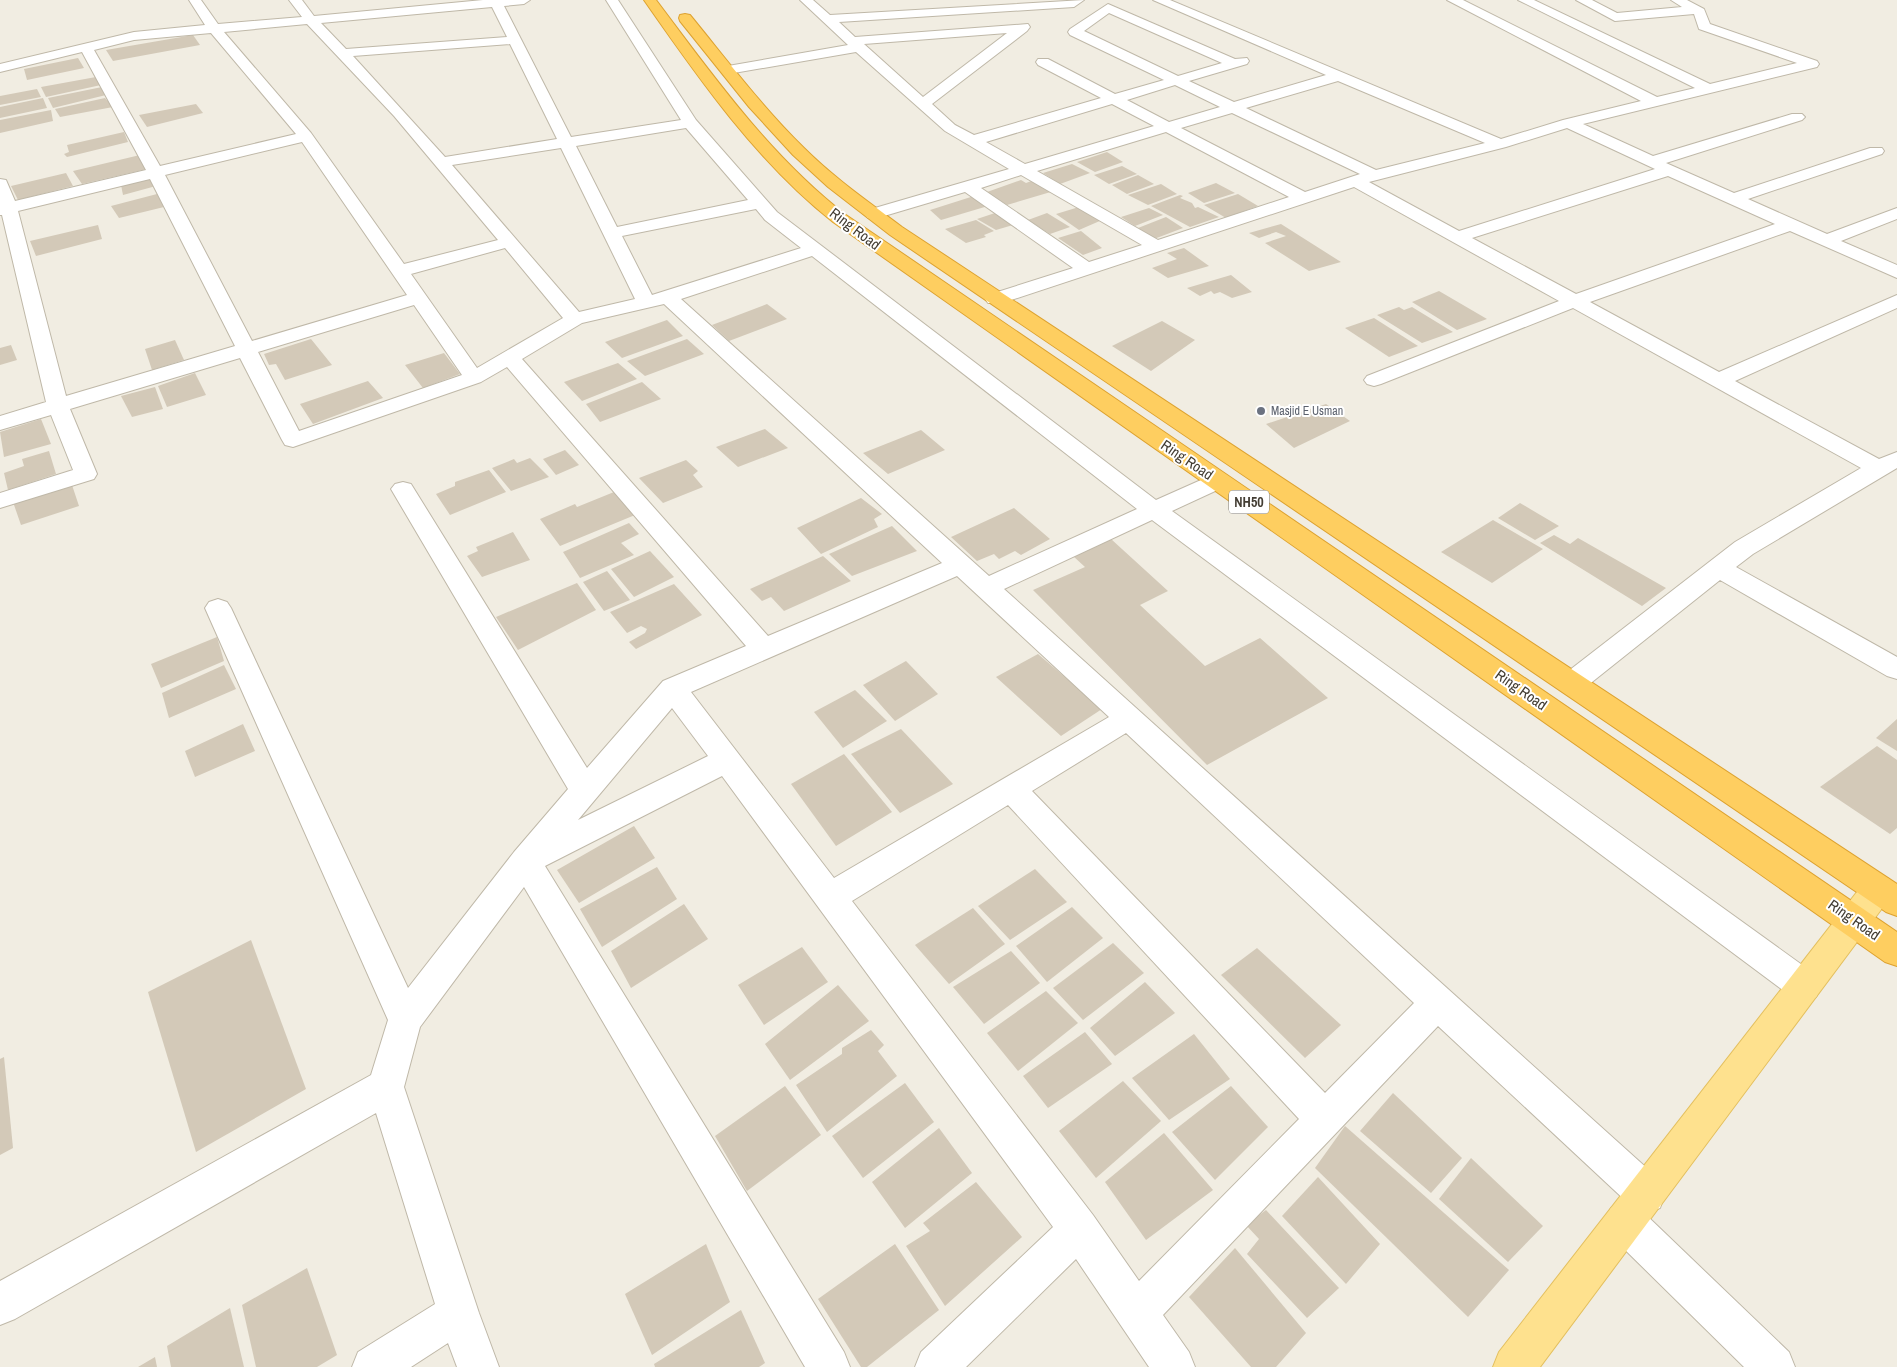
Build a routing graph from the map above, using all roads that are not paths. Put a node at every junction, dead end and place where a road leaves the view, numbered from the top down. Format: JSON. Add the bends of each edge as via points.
{"nodes":[{"id":1,"x":195,"y":0,"type":"edge"},
{"id":2,"x":524,"y":0,"type":"edge"},
{"id":3,"x":612,"y":0,"type":"edge"},
{"id":4,"x":650,"y":0,"type":"edge"},
{"id":5,"x":670,"y":0,"type":"edge"},
{"id":6,"x":806,"y":0,"type":"edge"},
{"id":7,"x":1078,"y":0,"type":"edge"},
{"id":8,"x":1159,"y":0,"type":"edge"},
{"id":9,"x":1453,"y":0,"type":"edge"},
{"id":10,"x":1524,"y":0,"type":"edge"},
{"id":11,"x":1582,"y":0,"type":"edge"},
{"id":12,"x":1677,"y":0,"type":"edge"},
{"id":13,"x":300,"y":1,"type":"edge"},
{"id":14,"x":496,"y":2,"type":"junction"},
{"id":15,"x":438,"y":4,"type":"edge"},
{"id":16,"x":1053,"y":4,"type":"junction"},
{"id":17,"x":1697,"y":10,"type":"junction"},
{"id":18,"x":310,"y":18,"type":"junction"},
{"id":19,"x":827,"y":19,"type":"junction"},
{"id":20,"x":213,"y":27,"type":"junction"},
{"id":21,"x":1022,"y":28,"type":"junction"},
{"id":22,"x":514,"y":40,"type":"junction"},
{"id":23,"x":855,"y":44,"type":"junction"},
{"id":24,"x":86,"y":47,"type":"junction"},
{"id":25,"x":1278,"y":50,"type":"junction"},
{"id":26,"x":342,"y":53,"type":"junction"},
{"id":27,"x":1043,"y":62,"type":"dead end"},
{"id":28,"x":1234,"y":63,"type":"junction"},
{"id":29,"x":0,"y":68,"type":"edge"},
{"id":30,"x":728,"y":70,"type":"junction"},
{"id":31,"x":1339,"y":76,"type":"junction"},
{"id":32,"x":1175,"y":81,"type":"junction"},
{"id":33,"x":1709,"y":89,"type":"junction"},
{"id":34,"x":1113,"y":99,"type":"junction"},
{"id":35,"x":1655,"y":102,"type":"junction"},
{"id":36,"x":923,"y":104,"type":"junction"},
{"id":37,"x":1232,"y":108,"type":"junction"},
{"id":38,"x":1796,"y":117,"type":"dead end"},
{"id":39,"x":690,"y":123,"type":"junction"},
{"id":40,"x":1568,"y":123,"type":"junction"},
{"id":41,"x":1169,"y":127,"type":"junction"},
{"id":42,"x":306,"y":136,"type":"junction"},
{"id":43,"x":972,"y":141,"type":"junction"},
{"id":44,"x":566,"y":143,"type":"junction"},
{"id":45,"x":1500,"y":144,"type":"junction"},
{"id":46,"x":1876,"y":151,"type":"dead end"},
{"id":47,"x":442,"y":162,"type":"junction"},
{"id":48,"x":1651,"y":162,"type":"junction"},
{"id":49,"x":1024,"y":170,"type":"junction"},
{"id":50,"x":1669,"y":170,"type":"junction"},
{"id":51,"x":155,"y":172,"type":"junction"},
{"id":52,"x":1374,"y":176,"type":"junction"},
{"id":53,"x":1355,"y":181,"type":"junction"},
{"id":54,"x":0,"y":184,"type":"edge"},
{"id":55,"x":969,"y":187,"type":"junction"},
{"id":56,"x":1303,"y":198,"type":"junction"},
{"id":57,"x":1734,"y":198,"type":"junction"},
{"id":58,"x":760,"y":203,"type":"junction"},
{"id":59,"x":4,"y":208,"type":"edge"},
{"id":60,"x":1897,"y":213,"type":"edge"},
{"id":61,"x":874,"y":214,"type":"junction"},
{"id":62,"x":1792,"y":224,"type":"junction"},
{"id":63,"x":612,"y":233,"type":"junction"},
{"id":64,"x":1458,"y":237,"type":"junction"},
{"id":65,"x":1827,"y":240,"type":"junction"},
{"id":66,"x":509,"y":242,"type":"junction"},
{"id":67,"x":1156,"y":246,"type":"junction"},
{"id":68,"x":815,"y":249,"type":"junction"},
{"id":69,"x":1087,"y":269,"type":"junction"},
{"id":70,"x":400,"y":271,"type":"junction"},
{"id":71,"x":1897,"y":272,"type":"edge"},
{"id":72,"x":668,"y":297,"type":"junction"},
{"id":73,"x":418,"y":298,"type":"junction"},
{"id":74,"x":995,"y":299,"type":"junction"},
{"id":75,"x":1575,"y":301,"type":"junction"},
{"id":76,"x":1897,"y":301,"type":"edge"},
{"id":77,"x":646,"y":302,"type":"junction"},
{"id":78,"x":575,"y":320,"type":"junction"},
{"id":79,"x":245,"y":348,"type":"junction"},
{"id":80,"x":509,"y":357,"type":"junction"},
{"id":81,"x":474,"y":378,"type":"junction"},
{"id":82,"x":1374,"y":380,"type":"dead end"},
{"id":83,"x":1718,"y":380,"type":"junction"},
{"id":84,"x":58,"y":406,"type":"junction"},
{"id":85,"x":0,"y":423,"type":"edge"},
{"id":86,"x":1887,"y":463,"type":"edge"},
{"id":87,"x":1218,"y":481,"type":"junction"},
{"id":88,"x":403,"y":489,"type":"dead end"},
{"id":89,"x":0,"y":501,"type":"edge"},
{"id":90,"x":1154,"y":510,"type":"junction"},
{"id":91,"x":960,"y":565,"type":"junction"},
{"id":92,"x":1719,"y":568,"type":"junction"},
{"id":93,"x":986,"y":587,"type":"junction"},
{"id":94,"x":218,"y":608,"type":"dead end"},
{"id":95,"x":764,"y":649,"type":"junction"},
{"id":96,"x":1897,"y":668,"type":"edge"},
{"id":97,"x":1572,"y":683,"type":"junction"},
{"id":98,"x":673,"y":688,"type":"junction"},
{"id":99,"x":1129,"y":718,"type":"junction"},
{"id":100,"x":727,"y":760,"type":"junction"},
{"id":101,"x":1010,"y":789,"type":"junction"},
{"id":102,"x":585,"y":791,"type":"junction"},
{"id":103,"x":525,"y":861,"type":"junction"},
{"id":104,"x":1888,"y":895,"type":"edge"},
{"id":105,"x":830,"y":897,"type":"junction"},
{"id":106,"x":1854,"y":920,"type":"junction"},
{"id":107,"x":1897,"y":951,"type":"edge"},
{"id":108,"x":1804,"y":986,"type":"junction"},
{"id":109,"x":1438,"y":1002,"type":"junction"},
{"id":110,"x":405,"y":1020,"type":"junction"},
{"id":111,"x":386,"y":1087,"type":"junction"},
{"id":112,"x":1325,"y":1119,"type":"junction"},
{"id":113,"x":1636,"y":1208,"type":"junction"},
{"id":114,"x":1078,"y":1229,"type":"junction"},
{"id":115,"x":0,"y":1304,"type":"edge"},
{"id":116,"x":458,"y":1313,"type":"junction"},
{"id":117,"x":1137,"y":1313,"type":"junction"},
{"id":118,"x":373,"y":1367,"type":"edge"},
{"id":119,"x":478,"y":1367,"type":"edge"},
{"id":120,"x":829,"y":1367,"type":"edge"},
{"id":121,"x":936,"y":1367,"type":"edge"},
{"id":122,"x":1174,"y":1367,"type":"edge"},
{"id":123,"x":1514,"y":1367,"type":"edge"},
{"id":124,"x":1774,"y":1367,"type":"edge"}],
"edges":[{"from":1,"to":20,"type":"street"},
{"from":2,"to":14,"type":"street"},
{"from":3,"to":39,"type":"street"},
{"from":4,"to":87,"type":"highway","name":"Ring Road","number":"NH50","via":[[740,118],[776,160],[824,206]]},
{"from":5,"to":30,"type":"highway","name":"Ring Road","number":"NH50"},
{"from":6,"to":19,"type":"street"},
{"from":7,"to":16,"type":"street"},
{"from":8,"to":25,"type":"street"},
{"from":9,"to":35,"type":"street"},
{"from":10,"to":33,"type":"street"},
{"from":11,"to":17,"type":"street","via":[[1615,17]]},
{"from":12,"to":17,"type":"street"},
{"from":13,"to":18,"type":"street"},
{"from":14,"to":15,"type":"street"},
{"from":14,"to":22,"type":"street"},
{"from":15,"to":18,"type":"street"},
{"from":16,"to":19,"type":"street"},
{"from":16,"to":21,"type":"street"},
{"from":17,"to":33,"type":"street","via":[[1704,26],[1812,64]]},
{"from":18,"to":20,"type":"street"},
{"from":18,"to":26,"type":"street"},
{"from":19,"to":23,"type":"street"},
{"from":20,"to":24,"type":"street","via":[[134,36]]},
{"from":20,"to":42,"type":"street"},
{"from":21,"to":23,"type":"street"},
{"from":21,"to":36,"type":"street"},
{"from":22,"to":26,"type":"street"},
{"from":22,"to":44,"type":"street"},
{"from":23,"to":30,"type":"street"},
{"from":23,"to":36,"type":"street"},
{"from":24,"to":29,"type":"street"},
{"from":24,"to":51,"type":"street"},
{"from":25,"to":28,"type":"street"},
{"from":25,"to":31,"type":"street"},
{"from":26,"to":47,"type":"street"},
{"from":27,"to":34,"type":"street"},
{"from":28,"to":32,"type":"street"},
{"from":28,"to":32,"type":"street","via":[[1108,8],[1075,32]]},
{"from":30,"to":61,"type":"highway","name":"Ring Road","number":"NH50","via":[[799,152]]},
{"from":31,"to":37,"type":"street"},
{"from":31,"to":45,"type":"street"},
{"from":32,"to":34,"type":"street"},
{"from":32,"to":37,"type":"street"},
{"from":33,"to":35,"type":"street"},
{"from":34,"to":41,"type":"street"},
{"from":34,"to":43,"type":"street"},
{"from":35,"to":40,"type":"street"},
{"from":36,"to":43,"type":"street","via":[[950,128]]},
{"from":37,"to":41,"type":"street"},
{"from":37,"to":52,"type":"street"},
{"from":38,"to":48,"type":"street"},
{"from":39,"to":44,"type":"street"},
{"from":39,"to":58,"type":"street"},
{"from":40,"to":45,"type":"street"},
{"from":40,"to":48,"type":"street"},
{"from":41,"to":49,"type":"street"},
{"from":41,"to":56,"type":"street"},
{"from":42,"to":51,"type":"street"},
{"from":42,"to":70,"type":"street"},
{"from":43,"to":49,"type":"street"},
{"from":44,"to":47,"type":"street"},
{"from":44,"to":63,"type":"street"},
{"from":45,"to":52,"type":"street"},
{"from":46,"to":57,"type":"street"},
{"from":47,"to":66,"type":"street"},
{"from":48,"to":50,"type":"street"},
{"from":49,"to":55,"type":"street"},
{"from":49,"to":67,"type":"street"},
{"from":50,"to":57,"type":"street"},
{"from":50,"to":64,"type":"street"},
{"from":51,"to":59,"type":"street"},
{"from":51,"to":79,"type":"street"},
{"from":52,"to":53,"type":"street"},
{"from":53,"to":56,"type":"street"},
{"from":53,"to":64,"type":"street"},
{"from":54,"to":59,"type":"street"},
{"from":55,"to":61,"type":"street"},
{"from":55,"to":69,"type":"street"},
{"from":56,"to":67,"type":"street"},
{"from":57,"to":62,"type":"street"},
{"from":58,"to":63,"type":"street"},
{"from":58,"to":68,"type":"street"},
{"from":59,"to":84,"type":"street"},
{"from":60,"to":65,"type":"street"},
{"from":61,"to":74,"type":"highway","name":"Ring Road","number":"NH50"},
{"from":62,"to":65,"type":"street"},
{"from":62,"to":75,"type":"street"},
{"from":63,"to":77,"type":"street"},
{"from":64,"to":75,"type":"street"},
{"from":65,"to":71,"type":"street"},
{"from":66,"to":70,"type":"street"},
{"from":66,"to":78,"type":"street"},
{"from":67,"to":69,"type":"street"},
{"from":68,"to":72,"type":"street"},
{"from":68,"to":90,"type":"street"},
{"from":69,"to":74,"type":"street"},
{"from":70,"to":73,"type":"street"},
{"from":72,"to":77,"type":"street"},
{"from":72,"to":91,"type":"street"},
{"from":73,"to":79,"type":"street"},
{"from":73,"to":81,"type":"street"},
{"from":74,"to":97,"type":"highway","name":"Ring Road","number":"NH50"},
{"from":75,"to":82,"type":"street"},
{"from":75,"to":83,"type":"street"},
{"from":76,"to":83,"type":"street"},
{"from":77,"to":78,"type":"street"},
{"from":78,"to":80,"type":"street"},
{"from":79,"to":81,"type":"street","via":[[293,440]]},
{"from":79,"to":84,"type":"street"},
{"from":80,"to":81,"type":"street"},
{"from":80,"to":95,"type":"street"},
{"from":83,"to":86,"type":"street"},
{"from":84,"to":85,"type":"street"},
{"from":84,"to":89,"type":"street","via":[[86,474]]},
{"from":86,"to":92,"type":"street","via":[[1744,548]]},
{"from":87,"to":90,"type":"street"},
{"from":87,"to":106,"type":"highway","name":"Ring Road","number":"NH50"},
{"from":88,"to":102,"type":"street"},
{"from":90,"to":93,"type":"street"},
{"from":90,"to":108,"type":"street"},
{"from":91,"to":93,"type":"street"},
{"from":91,"to":95,"type":"street"},
{"from":92,"to":96,"type":"street"},
{"from":92,"to":97,"type":"street"},
{"from":93,"to":99,"type":"street"},
{"from":94,"to":110,"type":"street"},
{"from":95,"to":98,"type":"street"},
{"from":97,"to":104,"type":"highway","name":"Ring Road","number":"NH50"},
{"from":98,"to":100,"type":"street"},
{"from":98,"to":102,"type":"street"},
{"from":99,"to":101,"type":"street"},
{"from":99,"to":109,"type":"street"},
{"from":100,"to":103,"type":"street"},
{"from":100,"to":105,"type":"street"},
{"from":101,"to":105,"type":"street"},
{"from":101,"to":112,"type":"street"},
{"from":102,"to":103,"type":"street"},
{"from":103,"to":110,"type":"street"},
{"from":103,"to":120,"type":"street"},
{"from":104,"to":106,"type":"main road"},
{"from":105,"to":114,"type":"street"},
{"from":106,"to":107,"type":"highway","name":"Ring Road","number":"NH50"},
{"from":106,"to":108,"type":"main road"},
{"from":108,"to":113,"type":"main road"},
{"from":109,"to":112,"type":"street"},
{"from":109,"to":113,"type":"street"},
{"from":110,"to":111,"type":"street"},
{"from":111,"to":115,"type":"street"},
{"from":111,"to":116,"type":"street"},
{"from":112,"to":117,"type":"street"},
{"from":113,"to":123,"type":"main road"},
{"from":113,"to":124,"type":"street"},
{"from":114,"to":117,"type":"street"},
{"from":114,"to":121,"type":"street"},
{"from":116,"to":118,"type":"street"},
{"from":116,"to":119,"type":"street"},
{"from":117,"to":122,"type":"street"}]}
